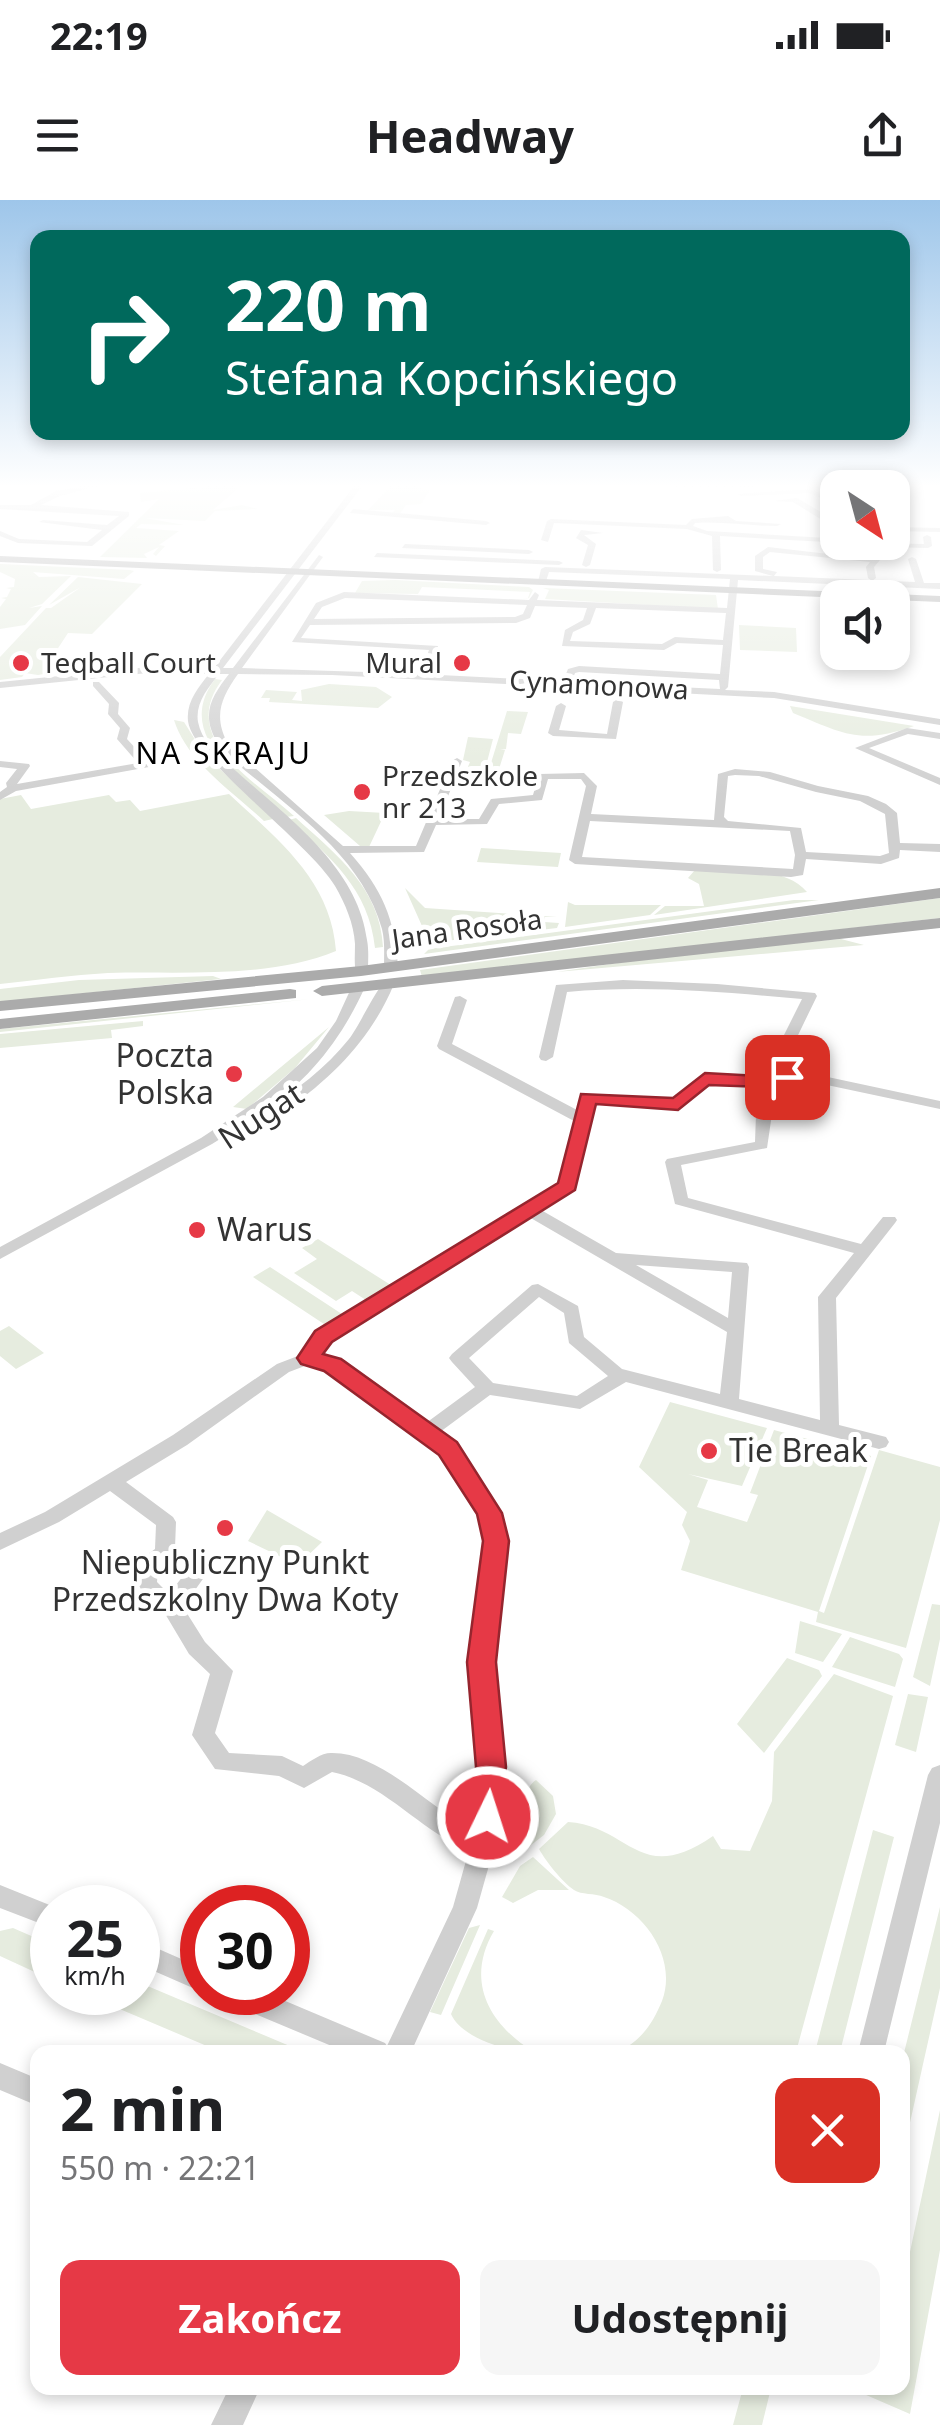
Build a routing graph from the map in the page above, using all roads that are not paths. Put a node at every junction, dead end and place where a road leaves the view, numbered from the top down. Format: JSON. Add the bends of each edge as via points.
{"nodes":[{"id":1,"x":286,"y":589,"type":"edge"},
{"id":2,"x":290,"y":589,"type":"edge"},
{"id":3,"x":539,"y":589,"type":"edge"},
{"id":4,"x":735,"y":589,"type":"edge"},
{"id":5,"x":780,"y":589,"type":"edge"},
{"id":6,"x":810,"y":589,"type":"edge"},
{"id":7,"x":820,"y":595,"type":"edge"},
{"id":8,"x":910,"y":600,"type":"edge"},
{"id":9,"x":940,"y":601,"type":"edge"},
{"id":10,"x":532,"y":602,"type":"junction"},
{"id":11,"x":593,"y":604,"type":"junction"},
{"id":12,"x":730,"y":611,"type":"junction"},
{"id":13,"x":274,"y":618,"type":"junction"},
{"id":14,"x":308,"y":620,"type":"junction"},
{"id":15,"x":728,"y":643,"type":"junction"},
{"id":16,"x":220,"y":667,"type":"junction"},
{"id":17,"x":238,"y":668,"type":"junction"},
{"id":18,"x":434,"y":677,"type":"junction"},
{"id":19,"x":724,"y":677,"type":"junction"},
{"id":20,"x":0,"y":683,"type":"edge"},
{"id":21,"x":96,"y":684,"type":"dead end"},
{"id":22,"x":567,"y":684,"type":"junction"},
{"id":23,"x":723,"y":692,"type":"junction"},
{"id":24,"x":618,"y":702,"type":"dead end"},
{"id":25,"x":561,"y":706,"type":"dead end"},
{"id":26,"x":940,"y":721,"type":"edge"},
{"id":27,"x":940,"y":736,"type":"edge"},
{"id":28,"x":457,"y":761,"type":"dead end"},
{"id":29,"x":0,"y":764,"type":"edge"},
{"id":30,"x":940,"y":782,"type":"edge"},
{"id":31,"x":14,"y":788,"type":"junction"},
{"id":32,"x":0,"y":797,"type":"edge"},
{"id":33,"x":586,"y":817,"type":"junction"},
{"id":34,"x":432,"y":822,"type":"junction"},
{"id":35,"x":724,"y":824,"type":"junction"},
{"id":36,"x":940,"y":848,"type":"edge"},
{"id":37,"x":338,"y":849,"type":"junction"},
{"id":38,"x":894,"y":852,"type":"junction"},
{"id":39,"x":800,"y":855,"type":"junction"},
{"id":40,"x":940,"y":893,"type":"edge"},
{"id":41,"x":940,"y":923,"type":"edge"},
{"id":42,"x":389,"y":976,"type":"junction"},
{"id":43,"x":359,"y":979,"type":"junction"},
{"id":44,"x":460,"y":1000,"type":"dead end"},
{"id":45,"x":0,"y":1006,"type":"edge"},
{"id":46,"x":0,"y":1024,"type":"edge"},
{"id":47,"x":546,"y":1058,"type":"dead end"},
{"id":48,"x":786,"y":1078,"type":"junction"},
{"id":49,"x":940,"y":1105,"type":"edge"},
{"id":50,"x":582,"y":1119,"type":"junction"},
{"id":51,"x":98,"y":1203,"type":"junction"},
{"id":52,"x":528,"y":1209,"type":"junction"},
{"id":53,"x":889,"y":1220,"type":"dead end"},
{"id":54,"x":866,"y":1251,"type":"junction"},
{"id":55,"x":0,"y":1254,"type":"edge"},
{"id":56,"x":613,"y":1258,"type":"junction"},
{"id":57,"x":736,"y":1330,"type":"junction"},
{"id":58,"x":309,"y":1358,"type":"junction"},
{"id":59,"x":619,"y":1376,"type":"junction"},
{"id":60,"x":488,"y":1388,"type":"junction"},
{"id":61,"x":730,"y":1401,"type":"junction"},
{"id":62,"x":830,"y":1428,"type":"junction"},
{"id":63,"x":427,"y":1432,"type":"junction"},
{"id":64,"x":879,"y":1442,"type":"dead end"},
{"id":65,"x":112,"y":1482,"type":"junction"},
{"id":66,"x":0,"y":1542,"type":"edge"},
{"id":67,"x":164,"y":1552,"type":"junction"},
{"id":68,"x":171,"y":1606,"type":"junction"},
{"id":69,"x":940,"y":1775,"type":"edge"},
{"id":70,"x":483,"y":1844,"type":"junction"},
{"id":71,"x":1,"y":1898,"type":"edge"},
{"id":72,"x":30,"y":1909,"type":"edge"},
{"id":73,"x":288,"y":2015,"type":"edge"},
{"id":74,"x":359,"y":2045,"type":"edge"},
{"id":75,"x":401,"y":2045,"type":"edge"},
{"id":76,"x":871,"y":2045,"type":"edge"},
{"id":77,"x":0,"y":2076,"type":"edge"},
{"id":78,"x":30,"y":2089,"type":"edge"},
{"id":79,"x":241,"y":2395,"type":"edge"},
{"id":80,"x":228,"y":2425,"type":"edge"}],
"edges":[{"from":1,"to":16,"type":"street"},
{"from":2,"to":13,"type":"street"},
{"from":3,"to":10,"type":"street"},
{"from":4,"to":12,"type":"street"},
{"from":5,"to":7,"type":"main road"},
{"from":6,"to":9,"type":"main road"},
{"from":8,"to":9,"type":"main road"},
{"from":10,"to":11,"type":"street"},
{"from":10,"to":14,"type":"street","via":[[344,595],[324,601]]},
{"from":10,"to":14,"type":"street","via":[[526,618],[516,620]]},
{"from":11,"to":12,"type":"street"},
{"from":11,"to":15,"type":"street","via":[[587,622],[569,630],[565,644]]},
{"from":12,"to":15,"type":"street"},
{"from":13,"to":14,"type":"street"},
{"from":13,"to":17,"type":"street"},
{"from":14,"to":18,"type":"street","via":[[295,640],[435,648]]},
{"from":15,"to":19,"type":"street"},
{"from":16,"to":17,"type":"street","name":"Cynamonowa"},
{"from":16,"to":20,"type":"street","name":"Cynamonowa"},
{"from":16,"to":43,"type":"street","via":[[196,702],[196,732],[340,883],[357,917]]},
{"from":17,"to":18,"type":"street","name":"Cynamonowa"},
{"from":17,"to":37,"type":"street","via":[[216,700],[215,730],[224,746]]},
{"from":18,"to":22,"type":"street","name":"Cynamonowa"},
{"from":19,"to":22,"type":"street","via":[[579,669]]},
{"from":19,"to":23,"type":"street"},
{"from":21,"to":31,"type":"street","via":[[114,703],[113,714],[125,728],[122,739],[145,764]]},
{"from":22,"to":23,"type":"street","name":"Cynamonowa"},
{"from":23,"to":26,"type":"street","name":"Cynamonowa"},
{"from":24,"to":25,"type":"street","via":[[612,736],[553,734]]},
{"from":27,"to":30,"type":"street","via":[[907,731],[860,748]]},
{"from":28,"to":34,"type":"street"},
{"from":29,"to":31,"type":"street","via":[[25,766]]},
{"from":31,"to":32,"type":"street"},
{"from":33,"to":34,"type":"street","via":[[590,778],[552,774],[542,777],[538,798],[493,802],[482,822]]},
{"from":33,"to":35,"type":"street"},
{"from":33,"to":39,"type":"street","via":[[576,860],[791,873],[799,872]]},
{"from":34,"to":37,"type":"street","via":[[419,850]]},
{"from":35,"to":38,"type":"street","via":[[718,818],[723,774],[777,774],[886,808]]},
{"from":35,"to":39,"type":"street","via":[[794,828]]},
{"from":36,"to":38,"type":"street"},
{"from":37,"to":42,"type":"street","via":[[380,900],[390,934]]},
{"from":38,"to":39,"type":"street"},
{"from":40,"to":42,"type":"main road","name":"Jana Rosoła"},
{"from":41,"to":42,"type":"main road","name":"Jana Rosoła"},
{"from":42,"to":43,"type":"main road","name":"Jana Rosoła"},
{"from":42,"to":51,"type":"street","name":"Nugat","via":[[357,1038],[287,1102],[175,1169]]},
{"from":43,"to":45,"type":"main road","name":"Jana Rosoła"},
{"from":43,"to":46,"type":"main road","name":"Jana Rosoła"},
{"from":43,"to":51,"type":"street","name":"Nugat","via":[[343,1022],[319,1054],[252,1114]]},
{"from":44,"to":50,"type":"street","via":[[444,1046]]},
{"from":47,"to":48,"type":"street","via":[[561,988],[624,982],[810,996],[776,1065]]},
{"from":48,"to":49,"type":"street"},
{"from":48,"to":50,"type":"street","via":[[708,1078],[678,1104],[588,1098]]},
{"from":48,"to":54,"type":"street","via":[[764,1114],[762,1146],[673,1162],[681,1201]]},
{"from":50,"to":52,"type":"street","via":[[571,1182]]},
{"from":51,"to":55,"type":"street","name":"Nugat"},
{"from":52,"to":56,"type":"street"},
{"from":52,"to":58,"type":"street","via":[[324,1336]]},
{"from":53,"to":54,"type":"street"},
{"from":54,"to":62,"type":"street","via":[[827,1297]]},
{"from":56,"to":57,"type":"street"},
{"from":56,"to":57,"type":"street","via":[[741,1267]]},
{"from":57,"to":61,"type":"street"},
{"from":58,"to":63,"type":"street","via":[[332,1365]]},
{"from":58,"to":65,"type":"street","via":[[271,1375]]},
{"from":59,"to":60,"type":"street","via":[[580,1403]]},
{"from":59,"to":60,"type":"street","via":[[576,1339],[572,1310],[538,1289],[458,1358]]},
{"from":59,"to":61,"type":"street"},
{"from":60,"to":63,"type":"street"},
{"from":61,"to":62,"type":"street"},
{"from":62,"to":64,"type":"street"},
{"from":63,"to":70,"type":"street","via":[[454,1456],[487,1507],[496,1541],[482,1662],[492,1790]]},
{"from":65,"to":66,"type":"street"},
{"from":65,"to":67,"type":"street","via":[[166,1522]]},
{"from":67,"to":68,"type":"street","via":[[146,1570],[155,1596]]},
{"from":67,"to":68,"type":"street","via":[[195,1576]]},
{"from":68,"to":70,"type":"street","via":[[197,1648],[222,1672],[202,1735],[223,1762],[282,1766],[304,1778],[328,1762],[355,1766],[448,1832]]},
{"from":69,"to":76,"type":"street"},
{"from":70,"to":75,"type":"street","via":[[465,1908]]},
{"from":71,"to":72,"type":"street"},
{"from":73,"to":74,"type":"street"},
{"from":77,"to":78,"type":"street"},
{"from":79,"to":80,"type":"street"}]}
